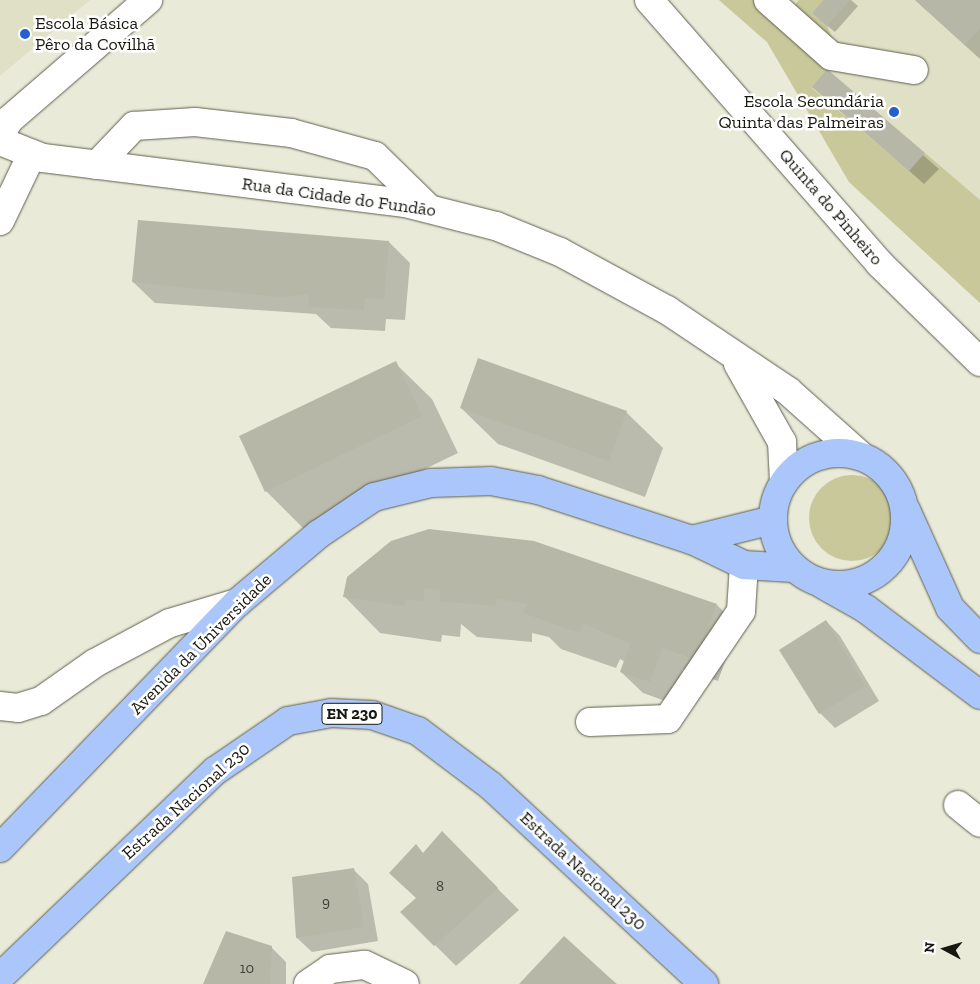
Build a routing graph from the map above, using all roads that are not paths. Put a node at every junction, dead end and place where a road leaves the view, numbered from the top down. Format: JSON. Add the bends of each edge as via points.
{"nodes":[{"id":1,"x":148,"y":0,"type":"edge"},
{"id":2,"x":649,"y":0,"type":"edge"},
{"id":3,"x":768,"y":0,"type":"edge"},
{"id":4,"x":914,"y":70,"type":"dead end"},
{"id":5,"x":0,"y":136,"type":"edge"},
{"id":6,"x":0,"y":141,"type":"edge"},
{"id":7,"x":32,"y":154,"type":"junction"},
{"id":8,"x":0,"y":160,"type":"edge"},
{"id":9,"x":98,"y":165,"type":"junction"},
{"id":10,"x":427,"y":207,"type":"junction"},
{"id":11,"x":0,"y":221,"type":"edge"},
{"id":12,"x":735,"y":359,"type":"junction"},
{"id":13,"x":980,"y":362,"type":"edge"},
{"id":14,"x":861,"y":456,"type":"junction"},
{"id":15,"x":784,"y":482,"type":"junction"},
{"id":16,"x":905,"y":507,"type":"junction"},
{"id":17,"x":773,"y":520,"type":"junction"},
{"id":18,"x":692,"y":540,"type":"junction"},
{"id":19,"x":744,"y":566,"type":"junction"},
{"id":20,"x":793,"y":568,"type":"junction"},
{"id":21,"x":819,"y":582,"type":"junction"},
{"id":22,"x":237,"y":603,"type":"junction"},
{"id":23,"x":980,"y":639,"type":"edge"},
{"id":24,"x":980,"y":695,"type":"edge"},
{"id":25,"x":0,"y":706,"type":"edge"},
{"id":26,"x":590,"y":722,"type":"dead end"},
{"id":27,"x":958,"y":805,"type":"dead end"},
{"id":28,"x":980,"y":823,"type":"edge"},
{"id":29,"x":0,"y":848,"type":"edge"},
{"id":30,"x":0,"y":977,"type":"edge"},
{"id":31,"x":308,"y":984,"type":"edge"},
{"id":32,"x":405,"y":984,"type":"edge"},
{"id":33,"x":704,"y":984,"type":"edge"}],
"edges":[{"from":1,"to":5,"type":"street","via":[[10,120]]},
{"from":2,"to":13,"type":"street","name":"Quinta do Pinheiro","via":[[880,264]]},
{"from":3,"to":4,"type":"street","via":[[831,56]]},
{"from":6,"to":7,"type":"street","name":"Rua da Cidade do Fundão"},
{"from":7,"to":8,"type":"street"},
{"from":7,"to":9,"type":"street","name":"Rua da Cidade do Fundão"},
{"from":7,"to":11,"type":"street"},
{"from":9,"to":10,"type":"street","name":"Rua da Cidade do Fundão"},
{"from":9,"to":10,"type":"street","via":[[134,126],[195,122],[291,133],[375,156]]},
{"from":10,"to":12,"type":"street","name":"Rua da Cidade do Fundão","via":[[496,226],[560,252],[667,310]]},
{"from":12,"to":14,"type":"street","name":"Rua da Cidade do Fundão","via":[[788,391]]},
{"from":12,"to":15,"type":"street","name":"Rua da Cidade do Fundão","via":[[782,442]]},
{"from":14,"to":15,"type":"main road","via":[[818,456]]},
{"from":14,"to":16,"type":"main road","via":[[890,476]]},
{"from":15,"to":17,"type":"main road"},
{"from":16,"to":21,"type":"main road","via":[[904,530],[897,551],[883,569],[864,580],[841,586]]},
{"from":16,"to":23,"type":"main road","via":[[950,608]]},
{"from":17,"to":18,"type":"main road"},
{"from":17,"to":20,"type":"main road","via":[[780,554]]},
{"from":18,"to":19,"type":"main road","name":"Avenida da Universidade"},
{"from":18,"to":22,"type":"main road","name":"Avenida da Universidade","via":[[538,490],[490,481],[432,483],[374,497],[318,534]]},
{"from":19,"to":20,"type":"main road","name":"Avenida da Universidade"},
{"from":19,"to":26,"type":"street","via":[[741,611],[668,719]]},
{"from":20,"to":21,"type":"main road"},
{"from":21,"to":24,"type":"main road","via":[[866,609]]},
{"from":22,"to":25,"type":"street","via":[[170,623],[95,663],[41,701],[18,708]]},
{"from":22,"to":29,"type":"main road","name":"Avenida da Universidade"},
{"from":27,"to":28,"type":"street"},
{"from":30,"to":33,"type":"main road","name":"Estrada Nacional 230","number":"EN 230","via":[[215,771],[288,722],[331,713],[372,715],[418,731],[491,786]]},
{"from":31,"to":32,"type":"street","via":[[330,969],[365,966]]}]}
